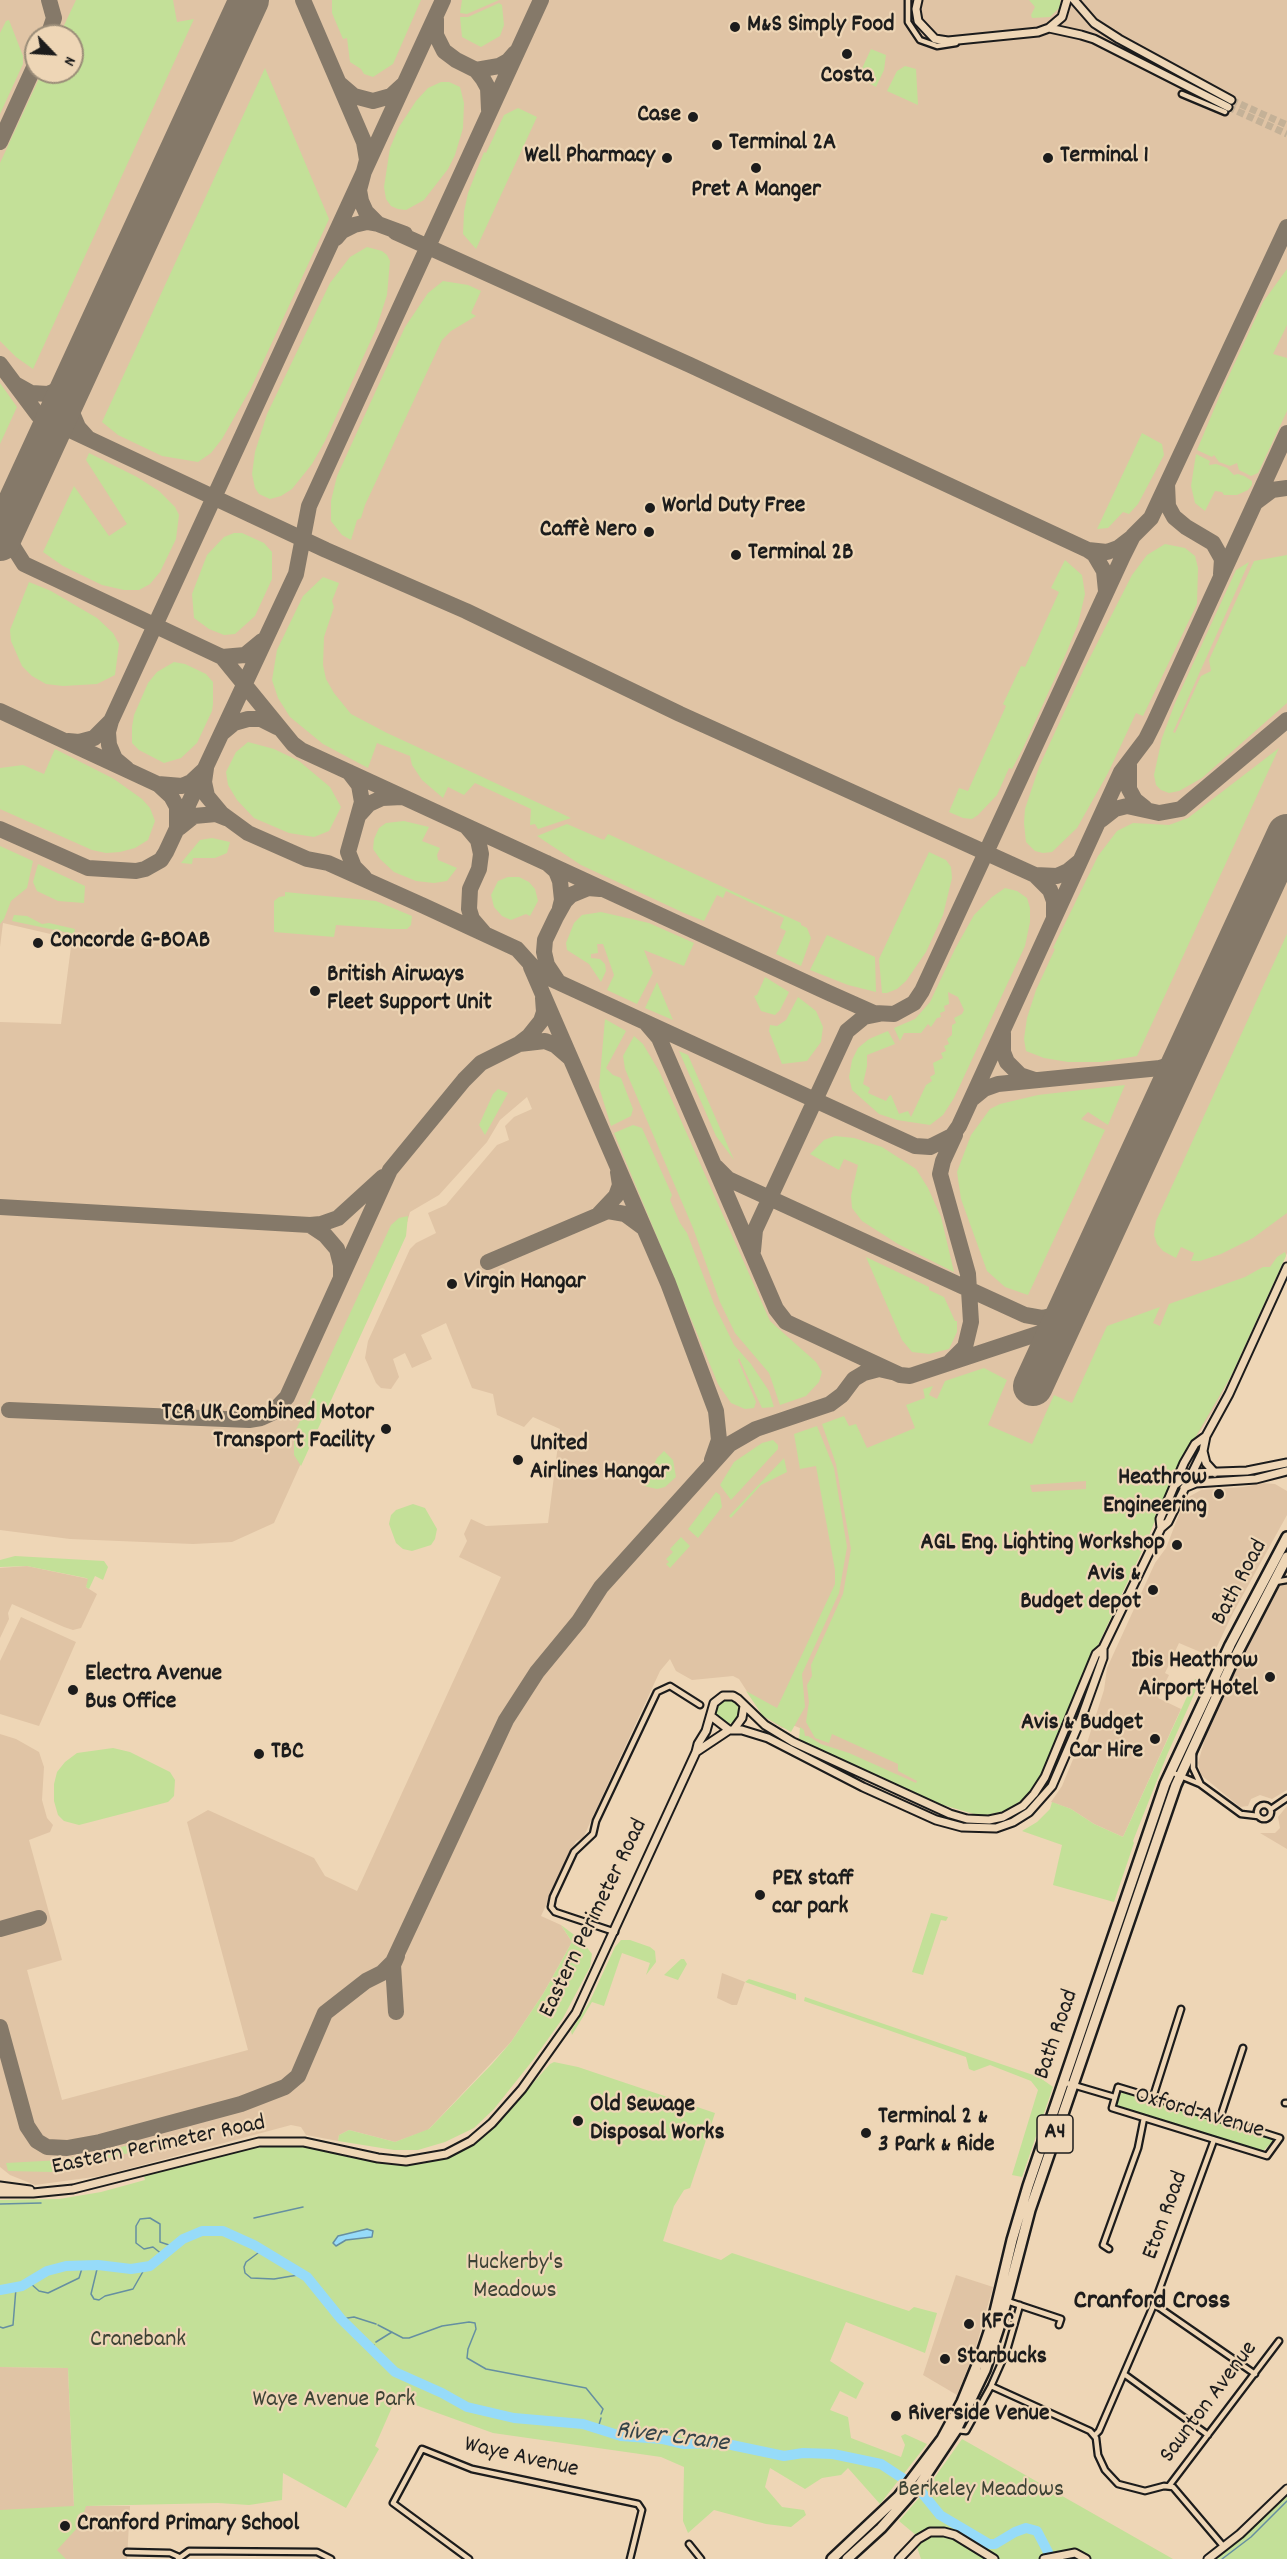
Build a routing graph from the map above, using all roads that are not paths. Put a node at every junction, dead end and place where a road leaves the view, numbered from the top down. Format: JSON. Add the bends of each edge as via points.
{"nodes":[{"id":1,"x":908,"y":0,"type":"edge"},
{"id":2,"x":918,"y":0,"type":"edge"},
{"id":3,"x":1067,"y":0,"type":"edge"},
{"id":4,"x":1074,"y":0,"type":"edge"},
{"id":5,"x":1049,"y":28,"type":"junction"},
{"id":6,"x":968,"y":39,"type":"junction"},
{"id":7,"x":1182,"y":94,"type":"dead end"},
{"id":8,"x":1232,"y":99,"type":"tunnel mouth"},
{"id":9,"x":1226,"y":110,"type":"joint"},
{"id":10,"x":1287,"y":1267,"type":"edge"},
{"id":11,"x":1206,"y":1436,"type":"junction"},
{"id":12,"x":1203,"y":1451,"type":"junction"},
{"id":13,"x":1287,"y":1462,"type":"edge"},
{"id":14,"x":1184,"y":1463,"type":"junction"},
{"id":15,"x":1287,"y":1471,"type":"edge"},
{"id":16,"x":1191,"y":1473,"type":"junction"},
{"id":17,"x":1215,"y":1473,"type":"junction"},
{"id":18,"x":1208,"y":1482,"type":"junction"},
{"id":19,"x":1176,"y":1485,"type":"junction"},
{"id":20,"x":1184,"y":1488,"type":"junction"},
{"id":21,"x":1161,"y":1528,"type":"junction"},
{"id":22,"x":1287,"y":1537,"type":"edge"},
{"id":23,"x":1287,"y":1560,"type":"edge"},
{"id":24,"x":1287,"y":1580,"type":"edge"},
{"id":25,"x":1273,"y":1582,"type":"junction"},
{"id":26,"x":1103,"y":1648,"type":"junction"},
{"id":27,"x":700,"y":1705,"type":"dead end"},
{"id":28,"x":744,"y":1706,"type":"junction"},
{"id":29,"x":711,"y":1716,"type":"junction"},
{"id":30,"x":732,"y":1729,"type":"junction"},
{"id":31,"x":1192,"y":1749,"type":"junction"},
{"id":32,"x":696,"y":1752,"type":"junction"},
{"id":33,"x":1179,"y":1776,"type":"junction"},
{"id":34,"x":1200,"y":1784,"type":"junction"},
{"id":35,"x":1287,"y":1797,"type":"edge"},
{"id":36,"x":1271,"y":1809,"type":"junction"},
{"id":37,"x":1258,"y":1816,"type":"junction"},
{"id":38,"x":615,"y":1932,"type":"junction"},
{"id":39,"x":1181,"y":2009,"type":"dead end"},
{"id":40,"x":1243,"y":2048,"type":"dead end"},
{"id":41,"x":1068,"y":2083,"type":"junction"},
{"id":42,"x":1114,"y":2097,"type":"junction"},
{"id":43,"x":1153,"y":2097,"type":"junction"},
{"id":44,"x":1144,"y":2118,"type":"junction"},
{"id":45,"x":1220,"y":2118,"type":"junction"},
{"id":46,"x":1287,"y":2133,"type":"edge"},
{"id":47,"x":1280,"y":2138,"type":"junction"},
{"id":48,"x":1214,"y":2140,"type":"junction"},
{"id":49,"x":0,"y":2186,"type":"edge"},
{"id":50,"x":0,"y":2193,"type":"edge"},
{"id":51,"x":44,"y":2193,"type":"junction"},
{"id":52,"x":1109,"y":2248,"type":"dead end"},
{"id":53,"x":1002,"y":2300,"type":"junction"},
{"id":54,"x":1154,"y":2304,"type":"junction"},
{"id":55,"x":1020,"y":2305,"type":"junction"},
{"id":56,"x":1061,"y":2319,"type":"dead end"},
{"id":57,"x":1280,"y":2341,"type":"dead end"},
{"id":58,"x":1124,"y":2374,"type":"junction"},
{"id":59,"x":1255,"y":2374,"type":"junction"},
{"id":60,"x":991,"y":2386,"type":"junction"},
{"id":61,"x":956,"y":2430,"type":"junction"},
{"id":62,"x":1095,"y":2435,"type":"junction"},
{"id":63,"x":1209,"y":2435,"type":"junction"},
{"id":64,"x":917,"y":2481,"type":"junction"},
{"id":65,"x":1169,"y":2486,"type":"junction"},
{"id":66,"x":1287,"y":2489,"type":"edge"},
{"id":67,"x":903,"y":2498,"type":"junction"},
{"id":68,"x":689,"y":2544,"type":"dead end"},
{"id":69,"x":1224,"y":2547,"type":"junction"},
{"id":70,"x":127,"y":2552,"type":"dead end"},
{"id":71,"x":278,"y":2553,"type":"junction"},
{"id":72,"x":179,"y":2558,"type":"edge"},
{"id":73,"x":1048,"y":2558,"type":"edge"},
{"id":74,"x":278,"y":2559,"type":"edge"},
{"id":75,"x":331,"y":2559,"type":"edge"},
{"id":76,"x":469,"y":2559,"type":"edge"},
{"id":77,"x":630,"y":2559,"type":"edge"},
{"id":78,"x":701,"y":2559,"type":"edge"},
{"id":79,"x":832,"y":2559,"type":"edge"},
{"id":80,"x":848,"y":2559,"type":"edge"},
{"id":81,"x":899,"y":2559,"type":"edge"},
{"id":82,"x":994,"y":2559,"type":"edge"},
{"id":83,"x":1086,"y":2559,"type":"edge"},
{"id":84,"x":1208,"y":2559,"type":"edge"}],
"edges":[{"from":1,"to":6,"type":"street","via":[[908,22],[920,40],[937,46]]},
{"from":2,"to":6,"type":"street","via":[[916,9],[921,26],[935,39]]},
{"from":3,"to":5,"type":"street","via":[[1062,17]]},
{"from":4,"to":8,"type":"street","via":[[1094,23],[1119,39]]},
{"from":5,"to":6,"type":"street"},
{"from":5,"to":9,"type":"street","via":[[1094,39]]},
{"from":7,"to":9,"type":"street"},
{"from":10,"to":11,"type":"street"},
{"from":11,"to":12,"type":"street"},
{"from":11,"to":14,"type":"street","via":[[1195,1444]]},
{"from":12,"to":16,"type":"street"},
{"from":12,"to":17,"type":"street","via":[[1206,1463]]},
{"from":13,"to":17,"type":"street"},
{"from":14,"to":16,"type":"street"},
{"from":14,"to":19,"type":"street"},
{"from":15,"to":18,"type":"street","via":[[1256,1479]]},
{"from":16,"to":17,"type":"street"},
{"from":16,"to":18,"type":"street"},
{"from":16,"to":19,"type":"street"},
{"from":16,"to":20,"type":"street"},
{"from":18,"to":20,"type":"street"},
{"from":19,"to":21,"type":"street","via":[[1160,1519]]},
{"from":20,"to":21,"type":"street","via":[[1168,1522]]},
{"from":21,"to":26,"type":"street"},
{"from":22,"to":33,"type":"highway","name":"Bath Road","number":"A4","via":[[1230,1645]]},
{"from":23,"to":25,"type":"highway","name":"Bath Road","number":"A4"},
{"from":24,"to":25,"type":"street"},
{"from":25,"to":31,"type":"highway","name":"Bath Road","number":"A4"},
{"from":26,"to":28,"type":"street","via":[[1096,1654],[1050,1766],[1034,1794],[1017,1810],[989,1820],[950,1814],[823,1756],[765,1725]]},
{"from":26,"to":30,"type":"street","via":[[1081,1719],[1052,1786],[1029,1812],[996,1827],[970,1828],[936,1820],[771,1739]]},
{"from":27,"to":38,"type":"street","via":[[673,1687],[659,1690],[593,1834],[572,1854],[552,1900],[555,1912]]},
{"from":28,"to":29,"type":"street","via":[[736,1698],[723,1696],[714,1704]]},
{"from":28,"to":30,"type":"street","via":[[742,1718]]},
{"from":29,"to":30,"type":"street"},
{"from":29,"to":32,"type":"street","name":"Eastern Perimeter Road"},
{"from":30,"to":32,"type":"street"},
{"from":31,"to":33,"type":"highway","name":"Bath Road","number":"A4"},
{"from":31,"to":34,"type":"street","via":[[1193,1768]]},
{"from":32,"to":38,"type":"street","name":"Eastern Perimeter Road"},
{"from":33,"to":34,"type":"street"},
{"from":33,"to":41,"type":"highway","name":"Bath Road","number":"A4"},
{"from":34,"to":37,"type":"street","via":[[1241,1814]]},
{"from":35,"to":36,"type":"street"},
{"from":36,"to":37,"type":"street","via":[[1267,1819]]},
{"from":36,"to":37,"type":"street","via":[[1267,1804],[1260,1805]]},
{"from":38,"to":51,"type":"street","name":"Eastern Perimeter Road","via":[[576,2013],[539,2068],[492,2123],[453,2151],[417,2160],[392,2160],[310,2143],[266,2141],[100,2183]]},
{"from":39,"to":43,"type":"street"},
{"from":40,"to":45,"type":"street"},
{"from":41,"to":42,"type":"street","name":"Oxford Avenue"},
{"from":41,"to":53,"type":"highway","name":"Bath Road","number":"A4","via":[[1015,2230]]},
{"from":42,"to":43,"type":"street","name":"Oxford Avenue","via":[[1118,2087]]},
{"from":42,"to":44,"type":"street","name":"Oxford Avenue","via":[[1112,2108]]},
{"from":43,"to":45,"type":"street","name":"Oxford Avenue"},
{"from":44,"to":48,"type":"street","name":"Oxford Avenue"},
{"from":44,"to":52,"type":"street","via":[[1138,2148],[1103,2245]]},
{"from":45,"to":47,"type":"street","name":"Oxford Avenue"},
{"from":46,"to":47,"type":"street"},
{"from":47,"to":48,"type":"street","name":"Oxford Avenue","via":[[1268,2156]]},
{"from":48,"to":54,"type":"street","name":"Eton Road"},
{"from":49,"to":51,"type":"street","name":"Eastern Perimeter Road"},
{"from":50,"to":51,"type":"street","name":"Eastern Perimeter Road"},
{"from":53,"to":55,"type":"street"},
{"from":53,"to":61,"type":"highway","name":"Bath Road","number":"A4","via":[[988,2363]]},
{"from":53,"to":64,"type":"highway","name":"Bath Road","number":"A4","via":[[962,2402]]},
{"from":54,"to":58,"type":"street","name":"Eton Road"},
{"from":54,"to":59,"type":"street"},
{"from":55,"to":56,"type":"street"},
{"from":55,"to":60,"type":"street"},
{"from":57,"to":59,"type":"street","name":"Saunton Avenue"},
{"from":58,"to":62,"type":"street","name":"Eton Road"},
{"from":58,"to":63,"type":"street"},
{"from":59,"to":63,"type":"street","name":"Saunton Avenue"},
{"from":60,"to":61,"type":"street","via":[[966,2431]]},
{"from":60,"to":62,"type":"street"},
{"from":61,"to":64,"type":"highway","name":"Bath Road","number":"A4"},
{"from":62,"to":65,"type":"street","via":[[1105,2470],[1118,2484],[1145,2491]]},
{"from":63,"to":65,"type":"street","name":"Saunton Avenue"},
{"from":64,"to":67,"type":"highway","name":"Bath Road","number":"A4"},
{"from":65,"to":69,"type":"street"},
{"from":66,"to":69,"type":"street"},
{"from":67,"to":79,"type":"highway","name":"Bath Road","number":"A4"},
{"from":67,"to":80,"type":"highway","name":"Bath Road","number":"A4"},
{"from":68,"to":78,"type":"street"},
{"from":69,"to":84,"type":"street"},
{"from":70,"to":72,"type":"street","via":[[170,2553]]},
{"from":71,"to":72,"type":"street","via":[[189,2551]]},
{"from":71,"to":74,"type":"street"},
{"from":71,"to":75,"type":"street","via":[[317,2552]]},
{"from":73,"to":83,"type":"street","via":[[1075,2553]]},
{"from":76,"to":77,"type":"street","name":"Waye Avenue","via":[[395,2506],[394,2499],[422,2449],[472,2469],[638,2504],[642,2510]]},
{"from":81,"to":82,"type":"street","via":[[930,2532],[956,2535]]}]}
